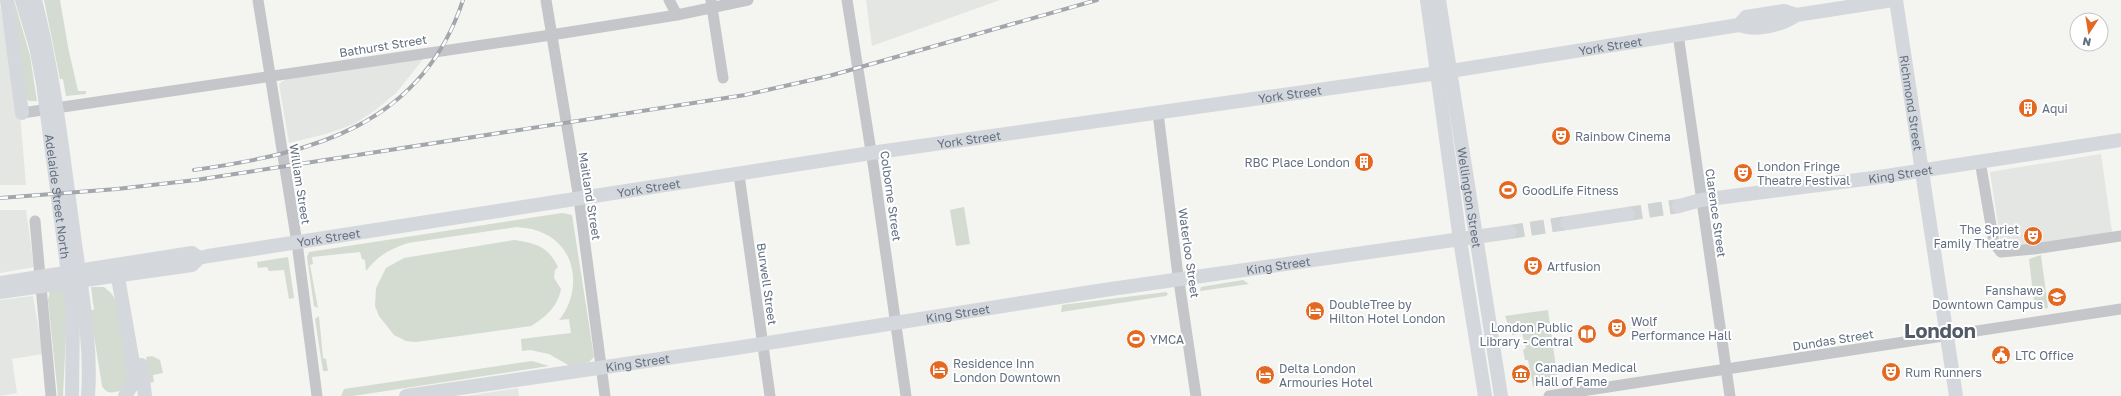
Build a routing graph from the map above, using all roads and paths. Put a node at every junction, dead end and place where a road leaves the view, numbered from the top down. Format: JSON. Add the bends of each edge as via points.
{"nodes":[{"id":1,"x":7,"y":0,"type":"edge"},
{"id":2,"x":22,"y":0,"type":"edge"},
{"id":3,"x":35,"y":0,"type":"edge"},
{"id":4,"x":258,"y":0,"type":"edge"},
{"id":5,"x":546,"y":0,"type":"edge"},
{"id":6,"x":669,"y":0,"type":"edge"},
{"id":7,"x":748,"y":0,"type":"edge"},
{"id":8,"x":847,"y":0,"type":"edge"},
{"id":9,"x":1427,"y":0,"type":"edge"},
{"id":10,"x":1439,"y":0,"type":"edge"},
{"id":11,"x":1893,"y":0,"type":"edge"},
{"id":12,"x":1896,"y":0,"type":"edge"},
{"id":13,"x":711,"y":4,"type":"edge"},
{"id":14,"x":676,"y":15,"type":"junction"},
{"id":15,"x":1678,"y":34,"type":"junction"},
{"id":16,"x":551,"y":35,"type":"junction"},
{"id":17,"x":1475,"y":66,"type":"junction"},
{"id":18,"x":1444,"y":71,"type":"junction"},
{"id":19,"x":269,"y":76,"type":"junction"},
{"id":20,"x":723,"y":78,"type":"dead end"},
{"id":21,"x":48,"y":82,"type":"junction"},
{"id":22,"x":1455,"y":98,"type":"junction"},
{"id":23,"x":22,"y":112,"type":"joint"},
{"id":24,"x":1158,"y":113,"type":"junction"},
{"id":25,"x":2121,"y":140,"type":"edge"},
{"id":26,"x":871,"y":153,"type":"junction"},
{"id":27,"x":1980,"y":161,"type":"junction"},
{"id":28,"x":1922,"y":170,"type":"junction"},
{"id":29,"x":739,"y":175,"type":"junction"},
{"id":30,"x":579,"y":199,"type":"junction"},
{"id":31,"x":1701,"y":200,"type":"junction"},
{"id":32,"x":1680,"y":206,"type":"tunnel mouth"},
{"id":33,"x":1628,"y":214,"type":"tunnel mouth"},
{"id":34,"x":35,"y":221,"type":"dead end"},
{"id":35,"x":1567,"y":223,"type":"tunnel mouth"},
{"id":36,"x":1510,"y":232,"type":"tunnel mouth"},
{"id":37,"x":2121,"y":236,"type":"edge"},
{"id":38,"x":1475,"y":237,"type":"junction"},
{"id":39,"x":1460,"y":240,"type":"junction"},
{"id":40,"x":297,"y":243,"type":"junction"},
{"id":41,"x":121,"y":270,"type":"junction"},
{"id":42,"x":95,"y":279,"type":"junction"},
{"id":43,"x":1180,"y":281,"type":"junction"},
{"id":44,"x":41,"y":282,"type":"junction"},
{"id":45,"x":0,"y":283,"type":"edge"},
{"id":46,"x":0,"y":292,"type":"edge"},
{"id":47,"x":122,"y":301,"type":"junction"},
{"id":48,"x":2121,"y":310,"type":"edge"},
{"id":49,"x":78,"y":311,"type":"junction"},
{"id":50,"x":896,"y":323,"type":"junction"},
{"id":51,"x":1947,"y":336,"type":"junction"},
{"id":52,"x":762,"y":343,"type":"junction"},
{"id":53,"x":88,"y":355,"type":"junction"},
{"id":54,"x":601,"y":368,"type":"junction"},
{"id":55,"x":1726,"y":370,"type":"junction"},
{"id":56,"x":143,"y":380,"type":"junction"},
{"id":57,"x":51,"y":396,"type":"edge"},
{"id":58,"x":72,"y":396,"type":"edge"},
{"id":59,"x":88,"y":396,"type":"edge"},
{"id":60,"x":100,"y":396,"type":"edge"},
{"id":61,"x":125,"y":396,"type":"edge"},
{"id":62,"x":135,"y":396,"type":"edge"},
{"id":63,"x":145,"y":396,"type":"edge"},
{"id":64,"x":317,"y":396,"type":"edge"},
{"id":65,"x":406,"y":396,"type":"edge"},
{"id":66,"x":605,"y":396,"type":"edge"},
{"id":67,"x":770,"y":396,"type":"edge"},
{"id":68,"x":906,"y":396,"type":"edge"},
{"id":69,"x":1196,"y":396,"type":"edge"},
{"id":70,"x":1485,"y":396,"type":"edge"},
{"id":71,"x":1501,"y":396,"type":"edge"},
{"id":72,"x":1549,"y":396,"type":"edge"},
{"id":73,"x":1730,"y":396,"type":"edge"},
{"id":74,"x":1956,"y":396,"type":"edge"}],
"edges":[{"from":1,"to":23,"type":"main road"},
{"from":2,"to":21,"type":"main road","name":"Adelaide Street North"},
{"from":3,"to":21,"type":"main road","name":"Adelaide Street North"},
{"from":4,"to":19,"type":"street","name":"William Street"},
{"from":5,"to":16,"type":"street","name":"Maitland Street"},
{"from":6,"to":14,"type":"street"},
{"from":7,"to":13,"type":"street","name":"Bathurst Street"},
{"from":8,"to":26,"type":"street","name":"Colborne Street"},
{"from":9,"to":18,"type":"main road","name":"Wellington Street"},
{"from":10,"to":18,"type":"main road","name":"Wellington Street"},
{"from":11,"to":15,"type":"main road","name":"York Street","via":[[1796,15],[1786,22],[1748,28],[1738,24]]},
{"from":12,"to":28,"type":"main road","name":"Richmond Street"},
{"from":13,"to":14,"type":"street","name":"Bathurst Street"},
{"from":13,"to":20,"type":"street"},
{"from":14,"to":16,"type":"street","name":"Bathurst Street"},
{"from":15,"to":17,"type":"main road","name":"York Street"},
{"from":15,"to":31,"type":"street","name":"Clarence Street"},
{"from":16,"to":19,"type":"street","name":"Bathurst Street"},
{"from":16,"to":30,"type":"street","name":"Maitland Street"},
{"from":17,"to":18,"type":"main road","name":"York Street"},
{"from":17,"to":22,"type":"main road","via":[[1461,80]]},
{"from":18,"to":22,"type":"main road","name":"Wellington Street"},
{"from":18,"to":24,"type":"main road","name":"York Street"},
{"from":18,"to":39,"type":"main road","name":"Wellington Street"},
{"from":19,"to":23,"type":"street","name":"Bathurst Street"},
{"from":19,"to":40,"type":"street","name":"William Street"},
{"from":21,"to":49,"type":"main road","name":"Adelaide Street North"},
{"from":22,"to":38,"type":"main road","name":"Wellington Street"},
{"from":24,"to":26,"type":"main road","name":"York Street"},
{"from":24,"to":43,"type":"street","name":"Waterloo Street"},
{"from":25,"to":27,"type":"main road","name":"King Street"},
{"from":26,"to":29,"type":"main road","name":"York Street"},
{"from":26,"to":50,"type":"street","name":"Colborne Street"},
{"from":27,"to":28,"type":"main road","name":"King Street"},
{"from":27,"to":37,"type":"street","via":[[1994,243],[2001,252]]},
{"from":28,"to":31,"type":"main road","name":"King Street"},
{"from":28,"to":51,"type":"main road","name":"Richmond Street"},
{"from":29,"to":30,"type":"main road","name":"York Street"},
{"from":29,"to":52,"type":"street","name":"Burwell Street"},
{"from":30,"to":40,"type":"main road","name":"York Street"},
{"from":30,"to":54,"type":"street","name":"Maitland Street"},
{"from":31,"to":32,"type":"main road","name":"King Street"},
{"from":31,"to":55,"type":"street","name":"Clarence Street"},
{"from":33,"to":35,"type":"main road"},
{"from":34,"to":44,"type":"street"},
{"from":36,"to":38,"type":"main road","name":"King Street"},
{"from":38,"to":39,"type":"main road","name":"King Street"},
{"from":38,"to":71,"type":"main road","name":"Wellington Street"},
{"from":39,"to":43,"type":"main road","name":"King Street"},
{"from":39,"to":70,"type":"main road","name":"Wellington Street"},
{"from":40,"to":41,"type":"main road","name":"York Street","via":[[200,258],[192,265]]},
{"from":40,"to":64,"type":"street","name":"William Street"},
{"from":41,"to":42,"type":"main road","name":"York Street"},
{"from":41,"to":44,"type":"main road","name":"York Street"},
{"from":41,"to":47,"type":"main road"},
{"from":41,"to":56,"type":"main road"},
{"from":42,"to":44,"type":"main road","name":"York Street"},
{"from":42,"to":47,"type":"main road","via":[[110,287]]},
{"from":43,"to":50,"type":"main road","name":"King Street","via":[[1104,290]]},
{"from":43,"to":69,"type":"street","name":"Waterloo Street"},
{"from":44,"to":45,"type":"main road","name":"York Street"},
{"from":44,"to":46,"type":"main road","name":"York Street"},
{"from":44,"to":57,"type":"street"},
{"from":47,"to":61,"type":"main road","via":[[134,377],[130,392]]},
{"from":48,"to":51,"type":"street","name":"Dundas Street"},
{"from":49,"to":53,"type":"main road","name":"Adelaide Street North"},
{"from":49,"to":58,"type":"main road","name":"Adelaide Street North"},
{"from":50,"to":52,"type":"main road","name":"King Street"},
{"from":50,"to":68,"type":"street","name":"Colborne Street"},
{"from":51,"to":55,"type":"street","name":"Dundas Street"},
{"from":51,"to":74,"type":"main road","name":"Richmond Street"},
{"from":52,"to":54,"type":"main road","name":"King Street"},
{"from":52,"to":67,"type":"street","name":"Burwell Street"},
{"from":53,"to":59,"type":"main road","name":"Adelaide Street North"},
{"from":53,"to":60,"type":"main road","via":[[94,388]]},
{"from":54,"to":65,"type":"main road","name":"King Street"},
{"from":54,"to":66,"type":"street","name":"Maitland Street"},
{"from":55,"to":72,"type":"street","name":"Dundas Street"},
{"from":55,"to":73,"type":"street","name":"Clarence Street"},
{"from":56,"to":62,"type":"main road"},
{"from":56,"to":63,"type":"main road"}]}
